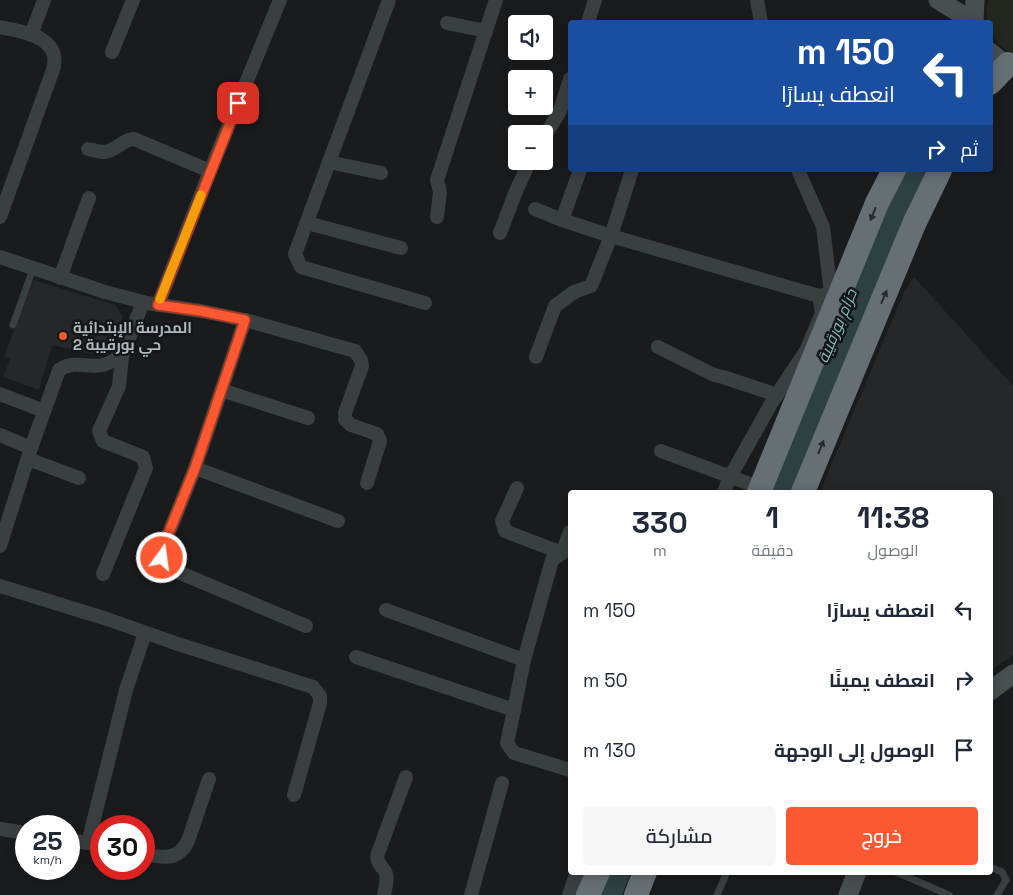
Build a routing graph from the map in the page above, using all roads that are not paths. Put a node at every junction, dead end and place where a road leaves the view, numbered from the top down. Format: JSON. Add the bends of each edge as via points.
{"nodes":[{"id":1,"x":44,"y":0,"type":"edge"},
{"id":2,"x":133,"y":0,"type":"edge"},
{"id":3,"x":280,"y":0,"type":"edge"},
{"id":4,"x":389,"y":0,"type":"edge"},
{"id":5,"x":496,"y":0,"type":"edge"},
{"id":6,"x":595,"y":0,"type":"edge"},
{"id":7,"x":758,"y":0,"type":"edge"},
{"id":8,"x":938,"y":0,"type":"edge"},
{"id":9,"x":975,"y":0,"type":"edge"},
{"id":10,"x":589,"y":20,"type":"edge"},
{"id":11,"x":761,"y":20,"type":"edge"},
{"id":12,"x":971,"y":20,"type":"edge"},
{"id":13,"x":974,"y":20,"type":"edge"},
{"id":14,"x":447,"y":23,"type":"dead end"},
{"id":15,"x":1,"y":31,"type":"edge"},
{"id":16,"x":486,"y":31,"type":"junction"},
{"id":17,"x":31,"y":35,"type":"junction"},
{"id":18,"x":112,"y":52,"type":"dead end"},
{"id":19,"x":1004,"y":61,"type":"edge"},
{"id":20,"x":993,"y":78,"type":"edge"},
{"id":21,"x":568,"y":85,"type":"edge"},
{"id":22,"x":551,"y":125,"type":"edge"},
{"id":23,"x":88,"y":149,"type":"dead end"},
{"id":24,"x":329,"y":162,"type":"junction"},
{"id":25,"x":526,"y":170,"type":"edge"},
{"id":26,"x":210,"y":171,"type":"junction"},
{"id":27,"x":579,"y":172,"type":"edge"},
{"id":28,"x":631,"y":172,"type":"edge"},
{"id":29,"x":799,"y":172,"type":"edge"},
{"id":30,"x":893,"y":172,"type":"edge"},
{"id":31,"x":939,"y":172,"type":"edge"},
{"id":32,"x":381,"y":173,"type":"dead end"},
{"id":33,"x":89,"y":198,"type":"dead end"},
{"id":34,"x":535,"y":208,"type":"dead end"},
{"id":35,"x":0,"y":217,"type":"edge"},
{"id":36,"x":437,"y":217,"type":"dead end"},
{"id":37,"x":562,"y":220,"type":"junction"},
{"id":38,"x":307,"y":223,"type":"junction"},
{"id":39,"x":500,"y":232,"type":"dead end"},
{"id":40,"x":611,"y":236,"type":"junction"},
{"id":41,"x":401,"y":248,"type":"dead end"},
{"id":42,"x":0,"y":257,"type":"edge"},
{"id":43,"x":34,"y":269,"type":"junction"},
{"id":44,"x":60,"y":278,"type":"junction"},
{"id":45,"x":830,"y":295,"type":"junction"},
{"id":46,"x":143,"y":302,"type":"junction"},
{"id":47,"x":425,"y":303,"type":"dead end"},
{"id":48,"x":158,"y":305,"type":"junction"},
{"id":49,"x":245,"y":320,"type":"junction"},
{"id":50,"x":13,"y":324,"type":"dead end"},
{"id":51,"x":658,"y":347,"type":"dead end"},
{"id":52,"x":122,"y":356,"type":"junction"},
{"id":53,"x":536,"y":357,"type":"dead end"},
{"id":54,"x":221,"y":390,"type":"junction"},
{"id":55,"x":0,"y":394,"type":"edge"},
{"id":56,"x":776,"y":395,"type":"junction"},
{"id":57,"x":44,"y":411,"type":"junction"},
{"id":58,"x":308,"y":418,"type":"dead end"},
{"id":59,"x":0,"y":435,"type":"edge"},
{"id":60,"x":661,"y":451,"type":"dead end"},
{"id":61,"x":30,"y":454,"type":"junction"},
{"id":62,"x":195,"y":468,"type":"junction"},
{"id":63,"x":730,"y":477,"type":"junction"},
{"id":64,"x":79,"y":478,"type":"dead end"},
{"id":65,"x":367,"y":483,"type":"dead end"},
{"id":66,"x":517,"y":488,"type":"dead end"},
{"id":67,"x":725,"y":490,"type":"edge"},
{"id":68,"x":760,"y":490,"type":"edge"},
{"id":69,"x":804,"y":490,"type":"edge"},
{"id":70,"x":338,"y":521,"type":"dead end"},
{"id":71,"x":568,"y":537,"type":"edge"},
{"id":72,"x":0,"y":546,"type":"edge"},
{"id":73,"x":562,"y":553,"type":"junction"},
{"id":74,"x":103,"y":574,"type":"dead end"},
{"id":75,"x":0,"y":586,"type":"edge"},
{"id":76,"x":386,"y":610,"type":"dead end"},
{"id":77,"x":306,"y":626,"type":"dead end"},
{"id":78,"x":145,"y":633,"type":"junction"},
{"id":79,"x":356,"y":657,"type":"dead end"},
{"id":80,"x":524,"y":660,"type":"junction"},
{"id":81,"x":1013,"y":674,"type":"edge"},
{"id":82,"x":993,"y":689,"type":"edge"},
{"id":83,"x":514,"y":710,"type":"junction"},
{"id":84,"x":568,"y":769,"type":"edge"},
{"id":85,"x":406,"y":777,"type":"dead end"},
{"id":86,"x":209,"y":779,"type":"dead end"},
{"id":87,"x":502,"y":783,"type":"dead end"},
{"id":88,"x":294,"y":795,"type":"dead end"},
{"id":89,"x":101,"y":815,"type":"edge"},
{"id":90,"x":0,"y":829,"type":"edge"},
{"id":91,"x":15,"y":831,"type":"edge"},
{"id":92,"x":155,"y":857,"type":"edge"},
{"id":93,"x":993,"y":868,"type":"edge"},
{"id":94,"x":576,"y":875,"type":"edge"},
{"id":95,"x":597,"y":875,"type":"edge"},
{"id":96,"x":644,"y":875,"type":"edge"},
{"id":97,"x":726,"y":875,"type":"edge"},
{"id":98,"x":856,"y":875,"type":"edge"},
{"id":99,"x":903,"y":875,"type":"edge"},
{"id":100,"x":384,"y":895,"type":"edge"},
{"id":101,"x":471,"y":895,"type":"edge"},
{"id":102,"x":569,"y":895,"type":"edge"},
{"id":103,"x":588,"y":895,"type":"edge"},
{"id":104,"x":636,"y":895,"type":"edge"},
{"id":105,"x":717,"y":895,"type":"edge"},
{"id":106,"x":848,"y":895,"type":"edge"},
{"id":107,"x":949,"y":895,"type":"edge"},
{"id":108,"x":997,"y":895,"type":"edge"}],
"edges":[{"from":1,"to":17,"type":"street"},
{"from":2,"to":18,"type":"street"},
{"from":3,"to":26,"type":"street"},
{"from":4,"to":24,"type":"street"},
{"from":5,"to":16,"type":"street"},
{"from":6,"to":10,"type":"street"},
{"from":7,"to":11,"type":"street"},
{"from":8,"to":12,"type":"street"},
{"from":9,"to":13,"type":"street"},
{"from":14,"to":16,"type":"street"},
{"from":15,"to":17,"type":"street"},
{"from":16,"to":36,"type":"street","via":[[437,180],[440,192]]},
{"from":17,"to":35,"type":"street","via":[[48,43],[54,55],[54,67]]},
{"from":19,"to":20,"type":"highway"},
{"from":21,"to":22,"type":"street","via":[[560,110]]},
{"from":23,"to":26,"type":"street","via":[[104,152],[134,139]]},
{"from":24,"to":32,"type":"street"},
{"from":24,"to":38,"type":"street"},
{"from":25,"to":39,"type":"street"},
{"from":26,"to":48,"type":"street"},
{"from":27,"to":37,"type":"street"},
{"from":28,"to":40,"type":"street"},
{"from":29,"to":45,"type":"street","via":[[823,227]]},
{"from":30,"to":45,"type":"highway","one_way":true},
{"from":69,"to":31,"type":"highway","one_way":true,"via":[[914,224]]},
{"from":33,"to":44,"type":"street"},
{"from":34,"to":37,"type":"street"},
{"from":37,"to":40,"type":"street"},
{"from":38,"to":41,"type":"street"},
{"from":38,"to":47,"type":"street","via":[[295,254],[301,267]]},
{"from":40,"to":45,"type":"street"},
{"from":40,"to":53,"type":"street","via":[[591,286],[574,292],[555,306]]},
{"from":42,"to":43,"type":"street"},
{"from":43,"to":44,"type":"street"},
{"from":43,"to":50,"type":"lane"},
{"from":44,"to":46,"type":"street"},
{"from":45,"to":56,"type":"street","via":[[806,351]]},
{"from":45,"to":68,"type":"highway"},
{"from":46,"to":48,"type":"street"},
{"from":46,"to":52,"type":"street"},
{"from":48,"to":49,"type":"street"},
{"from":49,"to":54,"type":"street"},
{"from":49,"to":65,"type":"street","via":[[348,348],[358,355],[362,366],[345,416],[351,425],[379,437]]},
{"from":51,"to":56,"type":"street","via":[[714,375]]},
{"from":52,"to":57,"type":"street","via":[[102,365],[64,366],[59,370]]},
{"from":52,"to":74,"type":"street","via":[[119,386],[100,431],[103,441],[143,457],[146,468]]},
{"from":54,"to":58,"type":"street"},
{"from":54,"to":62,"type":"street"},
{"from":55,"to":57,"type":"street"},
{"from":56,"to":63,"type":"street"},
{"from":57,"to":61,"type":"street"},
{"from":59,"to":61,"type":"street"},
{"from":60,"to":63,"type":"street"},
{"from":61,"to":64,"type":"street"},
{"from":61,"to":72,"type":"street"},
{"from":62,"to":70,"type":"street"},
{"from":62,"to":77,"type":"street","via":[[161,552],[165,564]]},
{"from":63,"to":67,"type":"street"},
{"from":63,"to":68,"type":"street"},
{"from":66,"to":73,"type":"street","via":[[502,522],[505,531]]},
{"from":71,"to":73,"type":"street"},
{"from":73,"to":80,"type":"street","via":[[552,560]]},
{"from":75,"to":78,"type":"street"},
{"from":76,"to":80,"type":"street"},
{"from":78,"to":88,"type":"street","via":[[306,684],[318,691],[320,703]]},
{"from":78,"to":89,"type":"street","via":[[126,690]]},
{"from":79,"to":83,"type":"street"},
{"from":80,"to":83,"type":"street"},
{"from":81,"to":82,"type":"street"},
{"from":83,"to":84,"type":"street","via":[[507,742],[514,753]]},
{"from":85,"to":100,"type":"street","via":[[377,856],[387,877]]},
{"from":86,"to":92,"type":"street","via":[[184,849],[170,857]]},
{"from":87,"to":101,"type":"street"},
{"from":90,"to":91,"type":"street"},
{"from":93,"to":108,"type":"lane","via":[[1002,872],[1006,880]]},
{"from":94,"to":102,"type":"street"},
{"from":95,"to":103,"type":"highway"},
{"from":96,"to":104,"type":"highway"},
{"from":97,"to":105,"type":"lane"},
{"from":98,"to":106,"type":"street"},
{"from":99,"to":107,"type":"lane"}]}
